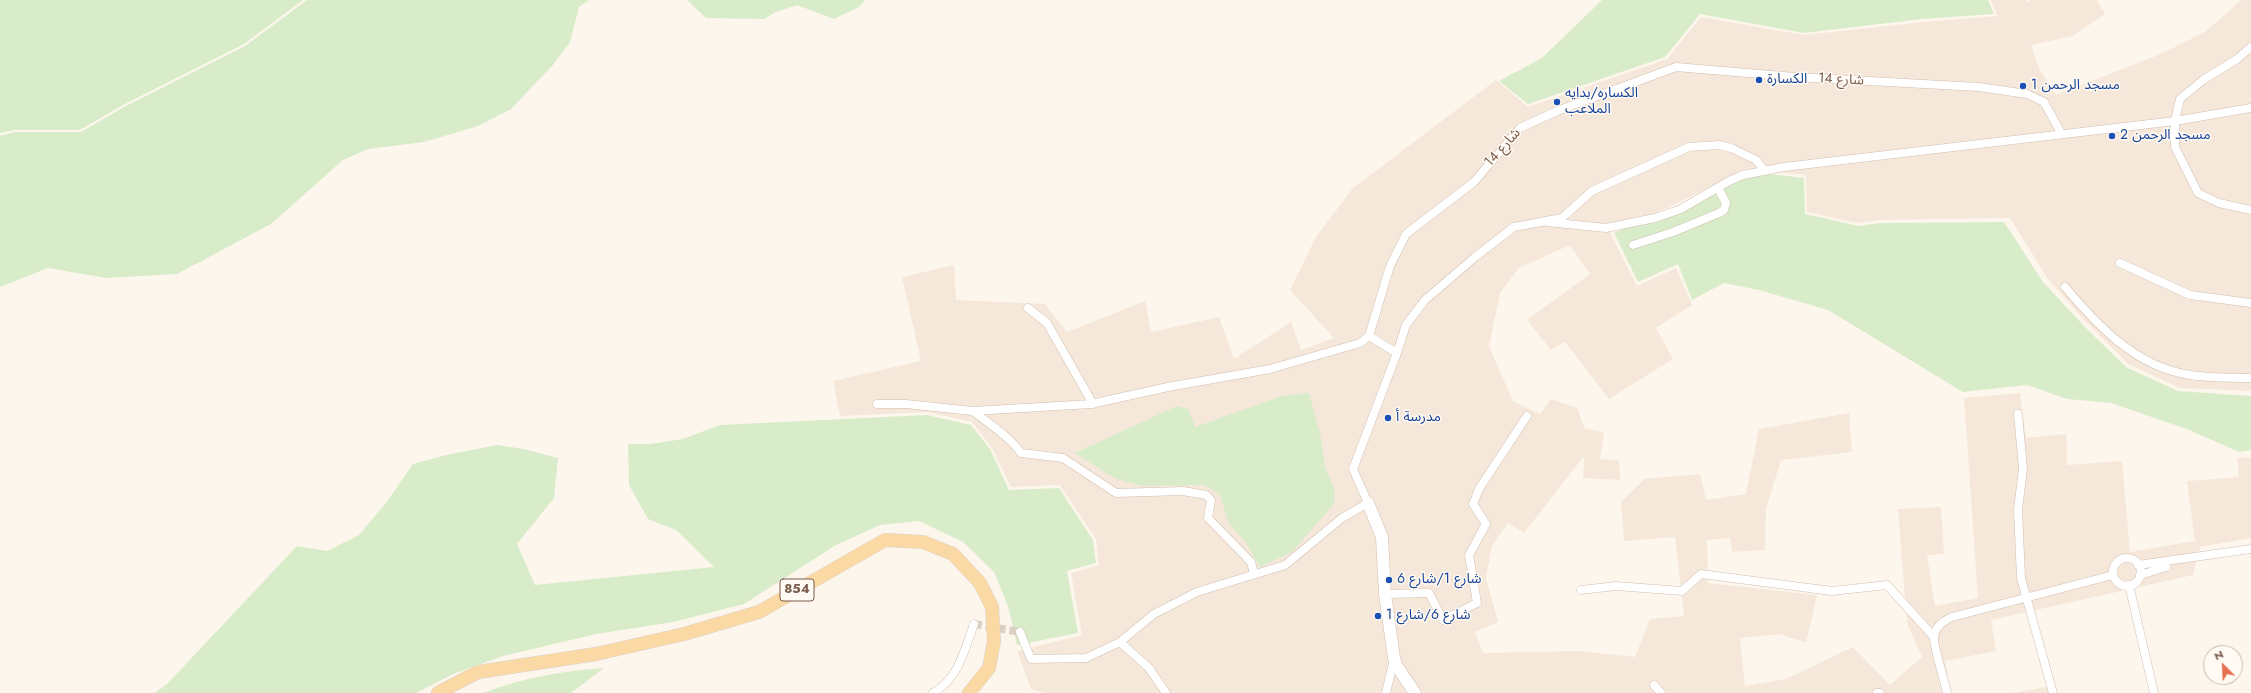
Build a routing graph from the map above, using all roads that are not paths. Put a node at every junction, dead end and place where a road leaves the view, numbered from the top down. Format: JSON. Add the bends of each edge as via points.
{"nodes":[{"id":1,"x":2251,"y":47,"type":"edge"},
{"id":2,"x":2251,"y":108,"type":"edge"},
{"id":3,"x":2175,"y":121,"type":"junction"},
{"id":4,"x":2061,"y":133,"type":"junction"},
{"id":5,"x":1765,"y":171,"type":"junction"},
{"id":6,"x":1718,"y":188,"type":"junction"},
{"id":7,"x":2251,"y":210,"type":"edge"},
{"id":8,"x":1547,"y":222,"type":"junction"},
{"id":9,"x":1633,"y":245,"type":"dead end"},
{"id":10,"x":2120,"y":263,"type":"dead end"},
{"id":11,"x":2065,"y":287,"type":"dead end"},
{"id":12,"x":2251,"y":303,"type":"edge"},
{"id":13,"x":1028,"y":308,"type":"dead end"},
{"id":14,"x":1369,"y":336,"type":"junction"},
{"id":15,"x":1397,"y":354,"type":"junction"},
{"id":16,"x":2251,"y":378,"type":"edge"},
{"id":17,"x":877,"y":404,"type":"dead end"},
{"id":18,"x":1093,"y":404,"type":"junction"},
{"id":19,"x":972,"y":411,"type":"junction"},
{"id":20,"x":2018,"y":414,"type":"dead end"},
{"id":21,"x":1527,"y":416,"type":"dead end"},
{"id":22,"x":1368,"y":503,"type":"junction"},
{"id":23,"x":2251,"y":549,"type":"edge"},
{"id":24,"x":2251,"y":555,"type":"edge"},
{"id":25,"x":2138,"y":565,"type":"junction"},
{"id":26,"x":1254,"y":574,"type":"junction"},
{"id":27,"x":2140,"y":574,"type":"junction"},
{"id":28,"x":2113,"y":575,"type":"junction"},
{"id":29,"x":2129,"y":585,"type":"junction"},
{"id":30,"x":1581,"y":590,"type":"dead end"},
{"id":31,"x":1385,"y":594,"type":"junction"},
{"id":32,"x":2026,"y":598,"type":"junction"},
{"id":33,"x":974,"y":624,"type":"dead end"},
{"id":34,"x":1020,"y":632,"type":"dead end"},
{"id":35,"x":1934,"y":637,"type":"junction"},
{"id":36,"x":1120,"y":642,"type":"junction"},
{"id":37,"x":1394,"y":658,"type":"junction"},
{"id":38,"x":1654,"y":685,"type":"dead end"},
{"id":39,"x":438,"y":693,"type":"edge"},
{"id":40,"x":933,"y":693,"type":"edge"},
{"id":41,"x":969,"y":693,"type":"edge"},
{"id":42,"x":1166,"y":693,"type":"edge"},
{"id":43,"x":1386,"y":693,"type":"edge"},
{"id":44,"x":1415,"y":693,"type":"edge"},
{"id":45,"x":1661,"y":693,"type":"edge"},
{"id":46,"x":1947,"y":693,"type":"edge"},
{"id":47,"x":2053,"y":693,"type":"edge"},
{"id":48,"x":2154,"y":693,"type":"edge"}],
"edges":[{"from":1,"to":3,"type":"street","via":[[2180,99]]},
{"from":2,"to":3,"type":"street"},
{"from":3,"to":4,"type":"street"},
{"from":3,"to":7,"type":"street","via":[[2175,147],[2198,192],[2219,203]]},
{"from":4,"to":5,"type":"street"},
{"from":4,"to":14,"type":"street","name":"شارع 14","via":[[2044,102],[2027,94],[1979,87],[1795,78],[1676,67],[1557,111],[1520,128],[1474,182],[1406,234],[1390,266]]},
{"from":5,"to":6,"type":"street","via":[[1743,175]]},
{"from":5,"to":8,"type":"street","via":[[1756,160],[1731,148],[1719,145],[1689,147],[1592,191],[1562,218]]},
{"from":6,"to":8,"type":"street","via":[[1681,209],[1655,218],[1606,228]]},
{"from":6,"to":9,"type":"street","via":[[1726,203],[1724,210],[1673,232]]},
{"from":8,"to":15,"type":"street","via":[[1514,227],[1425,300],[1406,325]]},
{"from":10,"to":12,"type":"street","via":[[2190,295]]},
{"from":11,"to":16,"type":"street","via":[[2104,330],[2144,360],[2189,375]]},
{"from":13,"to":18,"type":"street","via":[[1047,323]]},
{"from":14,"to":15,"type":"street"},
{"from":14,"to":18,"type":"street","via":[[1360,343],[1270,369],[1168,387]]},
{"from":15,"to":22,"type":"street","via":[[1353,469]]},
{"from":17,"to":19,"type":"street","via":[[906,404]]},
{"from":18,"to":19,"type":"street"},
{"from":19,"to":26,"type":"street","via":[[1012,440],[1021,453],[1063,458],[1116,494],[1183,491],[1206,495],[1211,500],[1208,518],[1251,562]]},
{"from":20,"to":32,"type":"street","via":[[2023,468],[2018,510],[2021,578]]},
{"from":21,"to":31,"type":"street","via":[[1479,489],[1472,504],[1486,524],[1469,555],[1477,603],[1442,620],[1430,593]]},
{"from":22,"to":26,"type":"street","via":[[1342,518],[1286,565]]},
{"from":22,"to":31,"type":"street","via":[[1382,537]]},
{"from":23,"to":25,"type":"street"},
{"from":24,"to":27,"type":"street","via":[[2160,568]]},
{"from":25,"to":27,"type":"street"},
{"from":25,"to":28,"type":"street","via":[[2131,559],[2123,559],[2116,563]]},
{"from":26,"to":36,"type":"street","via":[[1190,596],[1154,614]]},
{"from":27,"to":29,"type":"street","via":[[2136,582]]},
{"from":28,"to":29,"type":"street","via":[[2121,584]]},
{"from":28,"to":32,"type":"street"},
{"from":29,"to":48,"type":"street"},
{"from":30,"to":35,"type":"street","via":[[1616,586],[1682,591],[1701,574],[1832,591],[1888,585]]},
{"from":31,"to":37,"type":"street"},
{"from":32,"to":35,"type":"street","via":[[1952,617],[1938,626]]},
{"from":32,"to":47,"type":"street"},
{"from":33,"to":40,"type":"street","via":[[959,668],[945,686]]},
{"from":34,"to":36,"type":"street","via":[[1031,659],[1086,658]]},
{"from":35,"to":46,"type":"street"},
{"from":36,"to":42,"type":"street","via":[[1149,668]]},
{"from":37,"to":43,"type":"street"},
{"from":37,"to":44,"type":"street"},
{"from":38,"to":45,"type":"street"},
{"from":39,"to":41,"type":"main road","number":"854","via":[[478,672],[596,654],[684,634],[759,612],[885,540],[923,542],[953,554],[980,583],[992,607],[994,641],[989,668]]}]}
